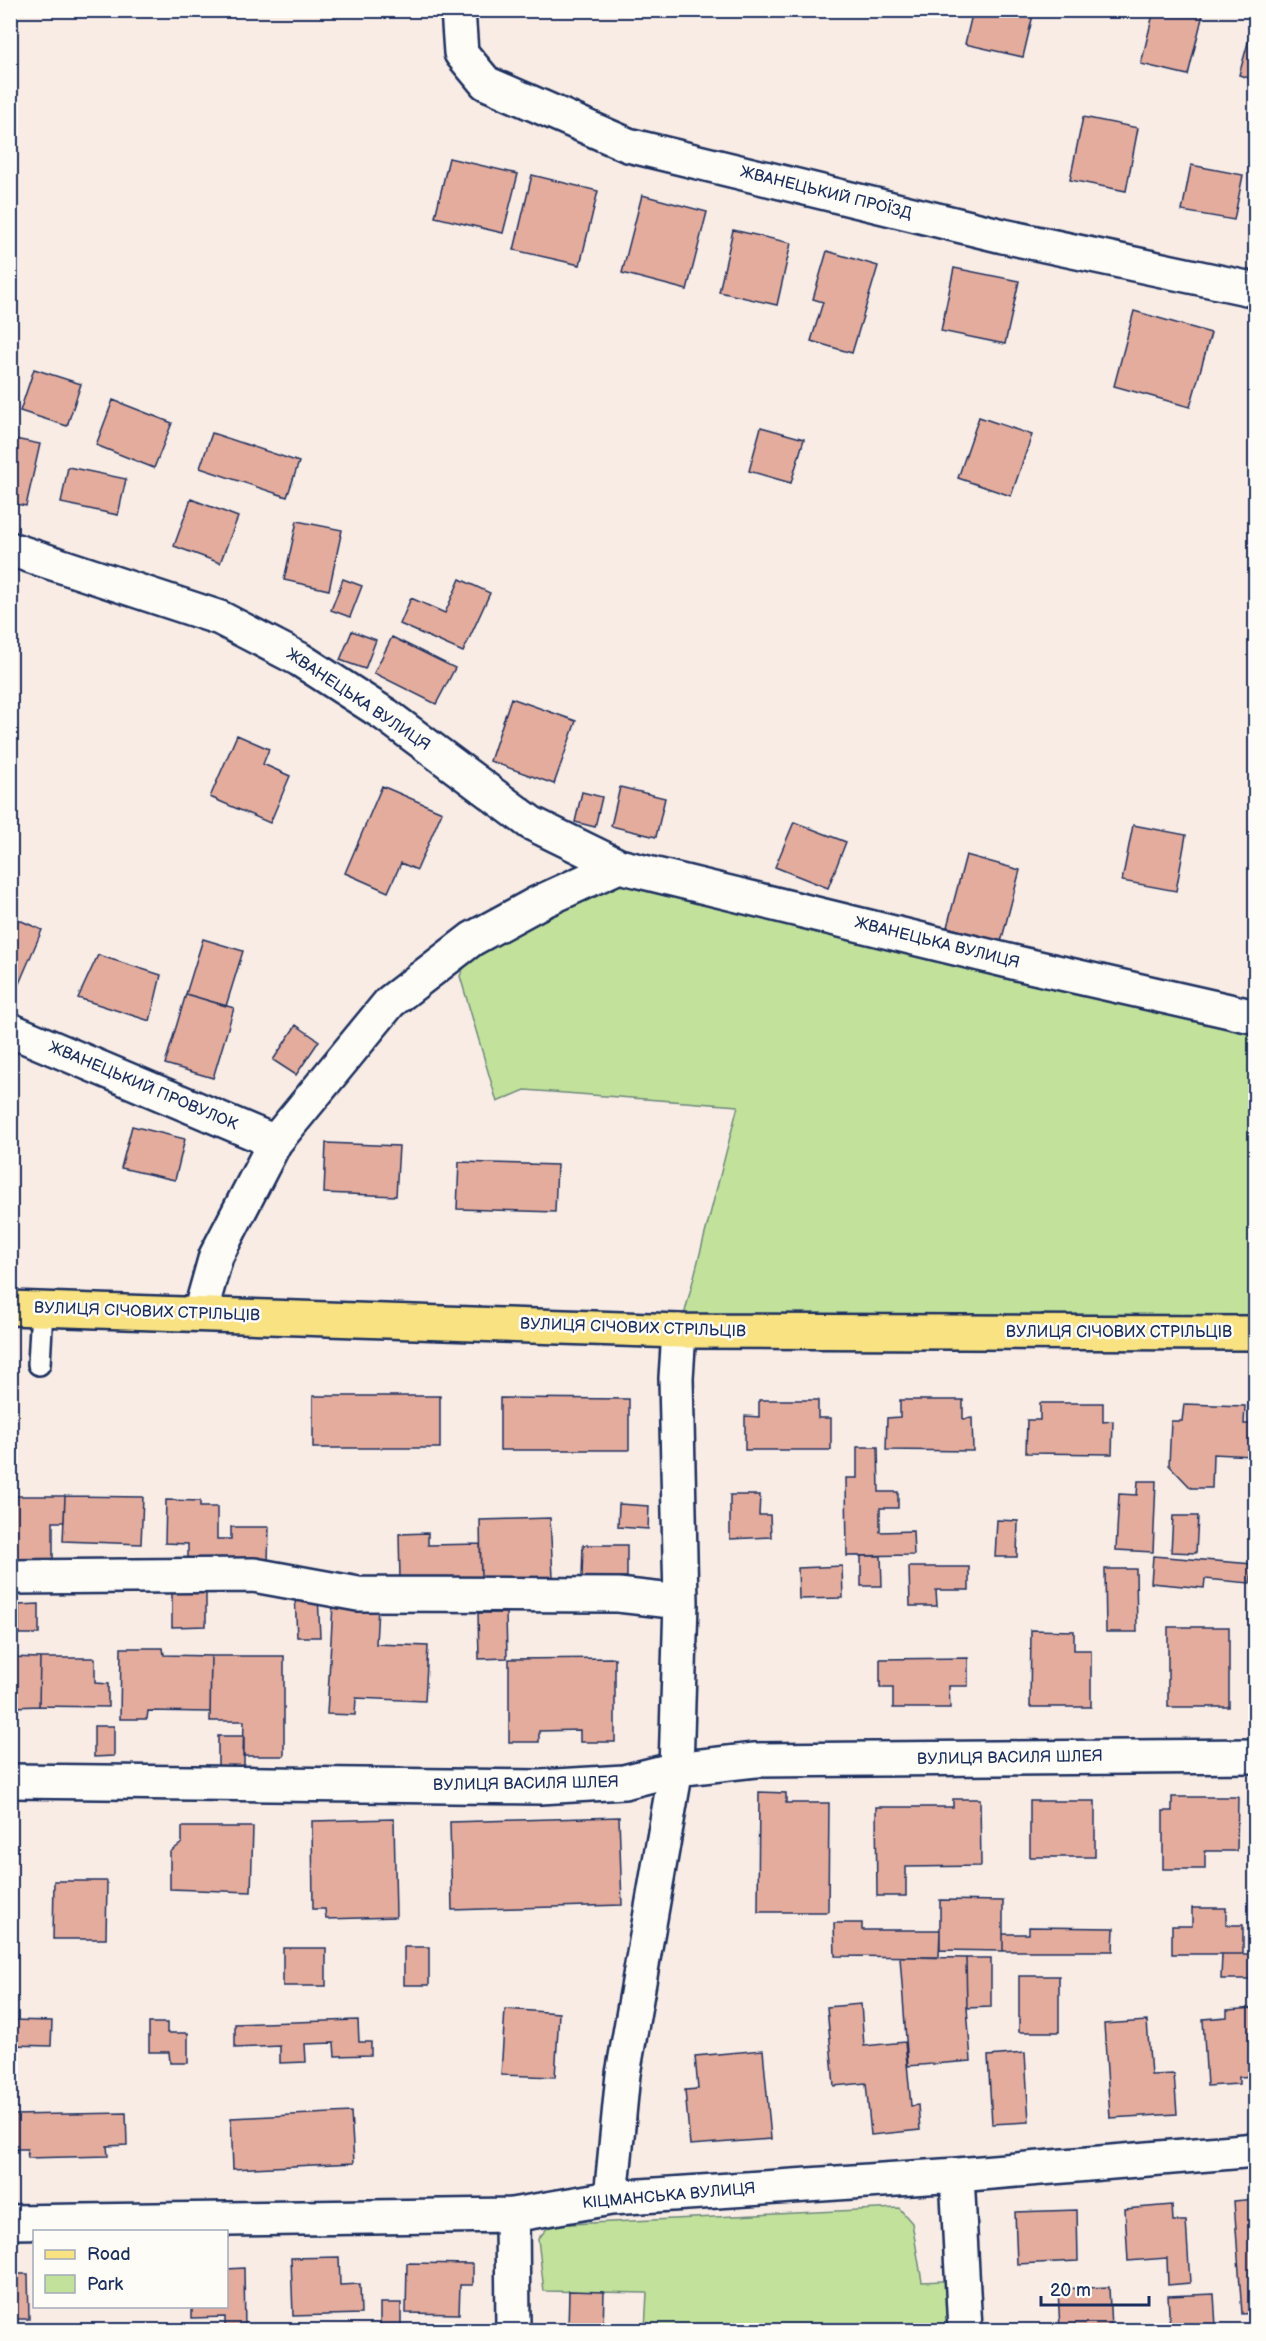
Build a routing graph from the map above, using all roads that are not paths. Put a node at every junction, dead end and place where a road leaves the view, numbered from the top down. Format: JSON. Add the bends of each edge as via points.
{"nodes":[{"id":1,"x":458,"y":10,"type":"edge"},
{"id":2,"x":1256,"y":290,"type":"edge"},
{"id":3,"x":10,"y":549,"type":"edge"},
{"id":4,"x":619,"y":866,"type":"junction"},
{"id":5,"x":1256,"y":1017,"type":"edge"},
{"id":6,"x":10,"y":1030,"type":"edge"},
{"id":7,"x":275,"y":1142,"type":"junction"},
{"id":8,"x":26,"y":1308,"type":"edge"},
{"id":9,"x":200,"y":1313,"type":"junction"},
{"id":10,"x":679,"y":1330,"type":"junction"},
{"id":11,"x":1256,"y":1333,"type":"edge"},
{"id":12,"x":39,"y":1364,"type":"dead end"},
{"id":13,"x":10,"y":1577,"type":"edge"},
{"id":14,"x":681,"y":1602,"type":"junction"},
{"id":15,"x":1256,"y":1755,"type":"edge"},
{"id":16,"x":676,"y":1769,"type":"junction"},
{"id":17,"x":10,"y":1780,"type":"edge"},
{"id":18,"x":1256,"y":2150,"type":"edge"},
{"id":19,"x":957,"y":2175,"type":"junction"},
{"id":20,"x":611,"y":2198,"type":"junction"},
{"id":21,"x":512,"y":2215,"type":"junction"},
{"id":22,"x":10,"y":2222,"type":"edge"},
{"id":23,"x":513,"y":2331,"type":"edge"},
{"id":24,"x":965,"y":2331,"type":"edge"}],
"edges":[{"from":1,"to":2,"type":"street","name":"ЖВАНЕЦЬКИЙ ПРОЇЗД","via":[[461,53],[486,83],[628,145],[1003,236]]},
{"from":3,"to":4,"type":"street","name":"ЖВАНЕЦЬКА ВУЛИЦЯ","via":[[220,618],[299,658],[386,715],[531,823]]},
{"from":4,"to":5,"type":"street","name":"ЖВАНЕЦЬКА ВУЛИЦЯ"},
{"from":4,"to":7,"type":"street","via":[[472,939],[390,1002]]},
{"from":6,"to":7,"type":"street","name":"ЖВАНЕЦЬКИЙ ПРОВУЛОК"},
{"from":7,"to":9,"type":"street","via":[[216,1256]]},
{"from":8,"to":9,"type":"main road","name":"ВУЛИЦЯ СІЧОВИХ СТРІЛЬЦІВ"},
{"from":8,"to":12,"type":"lane"},
{"from":9,"to":10,"type":"main road","name":"ВУЛИЦЯ СІЧОВИХ СТРІЛЬЦІВ"},
{"from":10,"to":11,"type":"main road","name":"ВУЛИЦЯ СІЧОВИХ СТРІЛЬЦІВ"},
{"from":10,"to":14,"type":"street","via":[[676,1378]]},
{"from":13,"to":14,"type":"street","via":[[254,1575],[358,1594],[618,1595]]},
{"from":14,"to":16,"type":"street"},
{"from":15,"to":16,"type":"street","name":"ВУЛИЦЯ ВАСИЛЯ ШЛЕЯ","via":[[755,1760]]},
{"from":16,"to":17,"type":"street","name":"ВУЛИЦЯ ВАСИЛЯ ШЛЕЯ","via":[[624,1782],[540,1787]]},
{"from":16,"to":20,"type":"street","via":[[622,2074]]},
{"from":18,"to":19,"type":"street","name":"КІЦМАНСЬКА ВУЛИЦЯ"},
{"from":19,"to":20,"type":"street","name":"КІЦМАНСЬКА ВУЛИЦЯ"},
{"from":19,"to":24,"type":"street"},
{"from":20,"to":21,"type":"street","name":"КІЦМАНСЬКА ВУЛИЦЯ"},
{"from":21,"to":22,"type":"street","name":"КІЦМАНСЬКА ВУЛИЦЯ"},
{"from":21,"to":23,"type":"street"}]}
